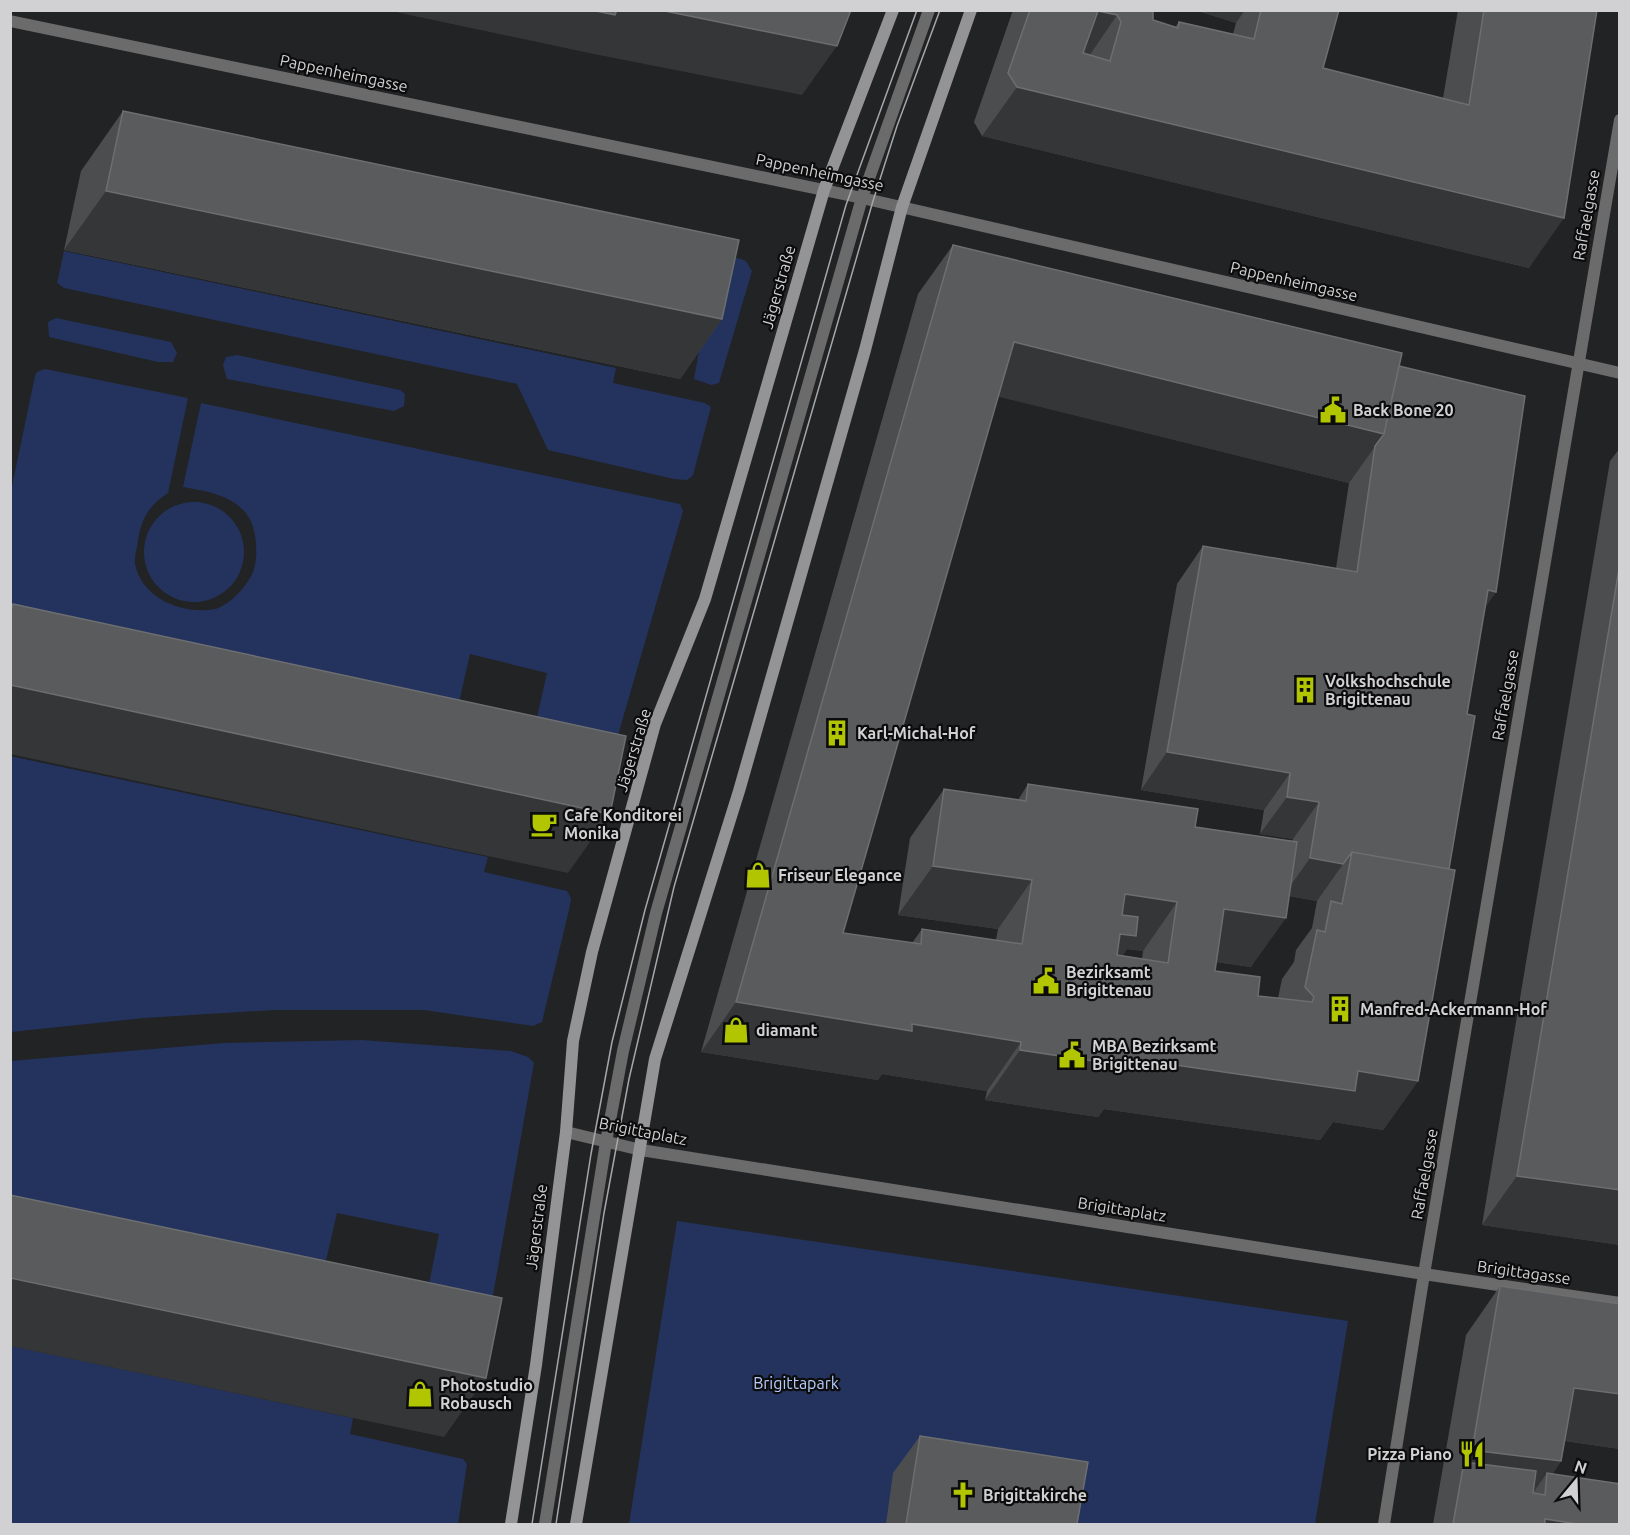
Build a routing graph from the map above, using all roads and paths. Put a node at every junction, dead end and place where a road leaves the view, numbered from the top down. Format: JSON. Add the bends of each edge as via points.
{"nodes":[{"id":1,"x":893,"y":10,"type":"edge"},
{"id":2,"x":929,"y":10,"type":"edge"},
{"id":3,"x":971,"y":10,"type":"edge"},
{"id":4,"x":10,"y":21,"type":"edge"},
{"id":5,"x":1620,"y":120,"type":"edge"},
{"id":6,"x":824,"y":190,"type":"junction"},
{"id":7,"x":862,"y":198,"type":"junction"},
{"id":8,"x":902,"y":207,"type":"junction"},
{"id":9,"x":1577,"y":365,"type":"junction"},
{"id":10,"x":1620,"y":373,"type":"edge"},
{"id":11,"x":566,"y":1132,"type":"junction"},
{"id":12,"x":606,"y":1142,"type":"junction"},
{"id":13,"x":641,"y":1150,"type":"junction"},
{"id":14,"x":1424,"y":1274,"type":"junction"},
{"id":15,"x":1620,"y":1303,"type":"edge"},
{"id":16,"x":512,"y":1524,"type":"edge"},
{"id":17,"x":545,"y":1524,"type":"edge"},
{"id":18,"x":576,"y":1524,"type":"edge"},
{"id":19,"x":1384,"y":1524,"type":"edge"}],
"edges":[{"from":1,"to":6,"type":"main road","name":"Jägerstraße"},
{"from":2,"to":7,"type":"street"},
{"from":3,"to":8,"type":"main road"},
{"from":4,"to":6,"type":"street","name":"Pappenheimgasse"},
{"from":5,"to":9,"type":"street","name":"Raffaelgasse"},
{"from":6,"to":7,"type":"street","name":"Pappenheimgasse"},
{"from":6,"to":11,"type":"main road","name":"Jägerstraße","via":[[705,599],[655,724],[592,952],[573,1041]]},
{"from":7,"to":8,"type":"street","name":"Pappenheimgasse"},
{"from":7,"to":12,"type":"street","via":[[656,914]]},
{"from":8,"to":9,"type":"street","name":"Pappenheimgasse"},
{"from":8,"to":13,"type":"main road","via":[[739,791],[655,1059]]},
{"from":9,"to":10,"type":"street","name":"Pappenheimgasse"},
{"from":9,"to":14,"type":"street","name":"Raffaelgasse"},
{"from":11,"to":12,"type":"street","name":"Brigittaplatz"},
{"from":11,"to":16,"type":"main road","name":"Jägerstraße"},
{"from":12,"to":13,"type":"street","name":"Brigittaplatz"},
{"from":12,"to":17,"type":"street"},
{"from":13,"to":14,"type":"street","name":"Brigittaplatz"},
{"from":13,"to":18,"type":"main road"},
{"from":14,"to":15,"type":"street","name":"Brigittagasse"},
{"from":14,"to":19,"type":"street"}]}
